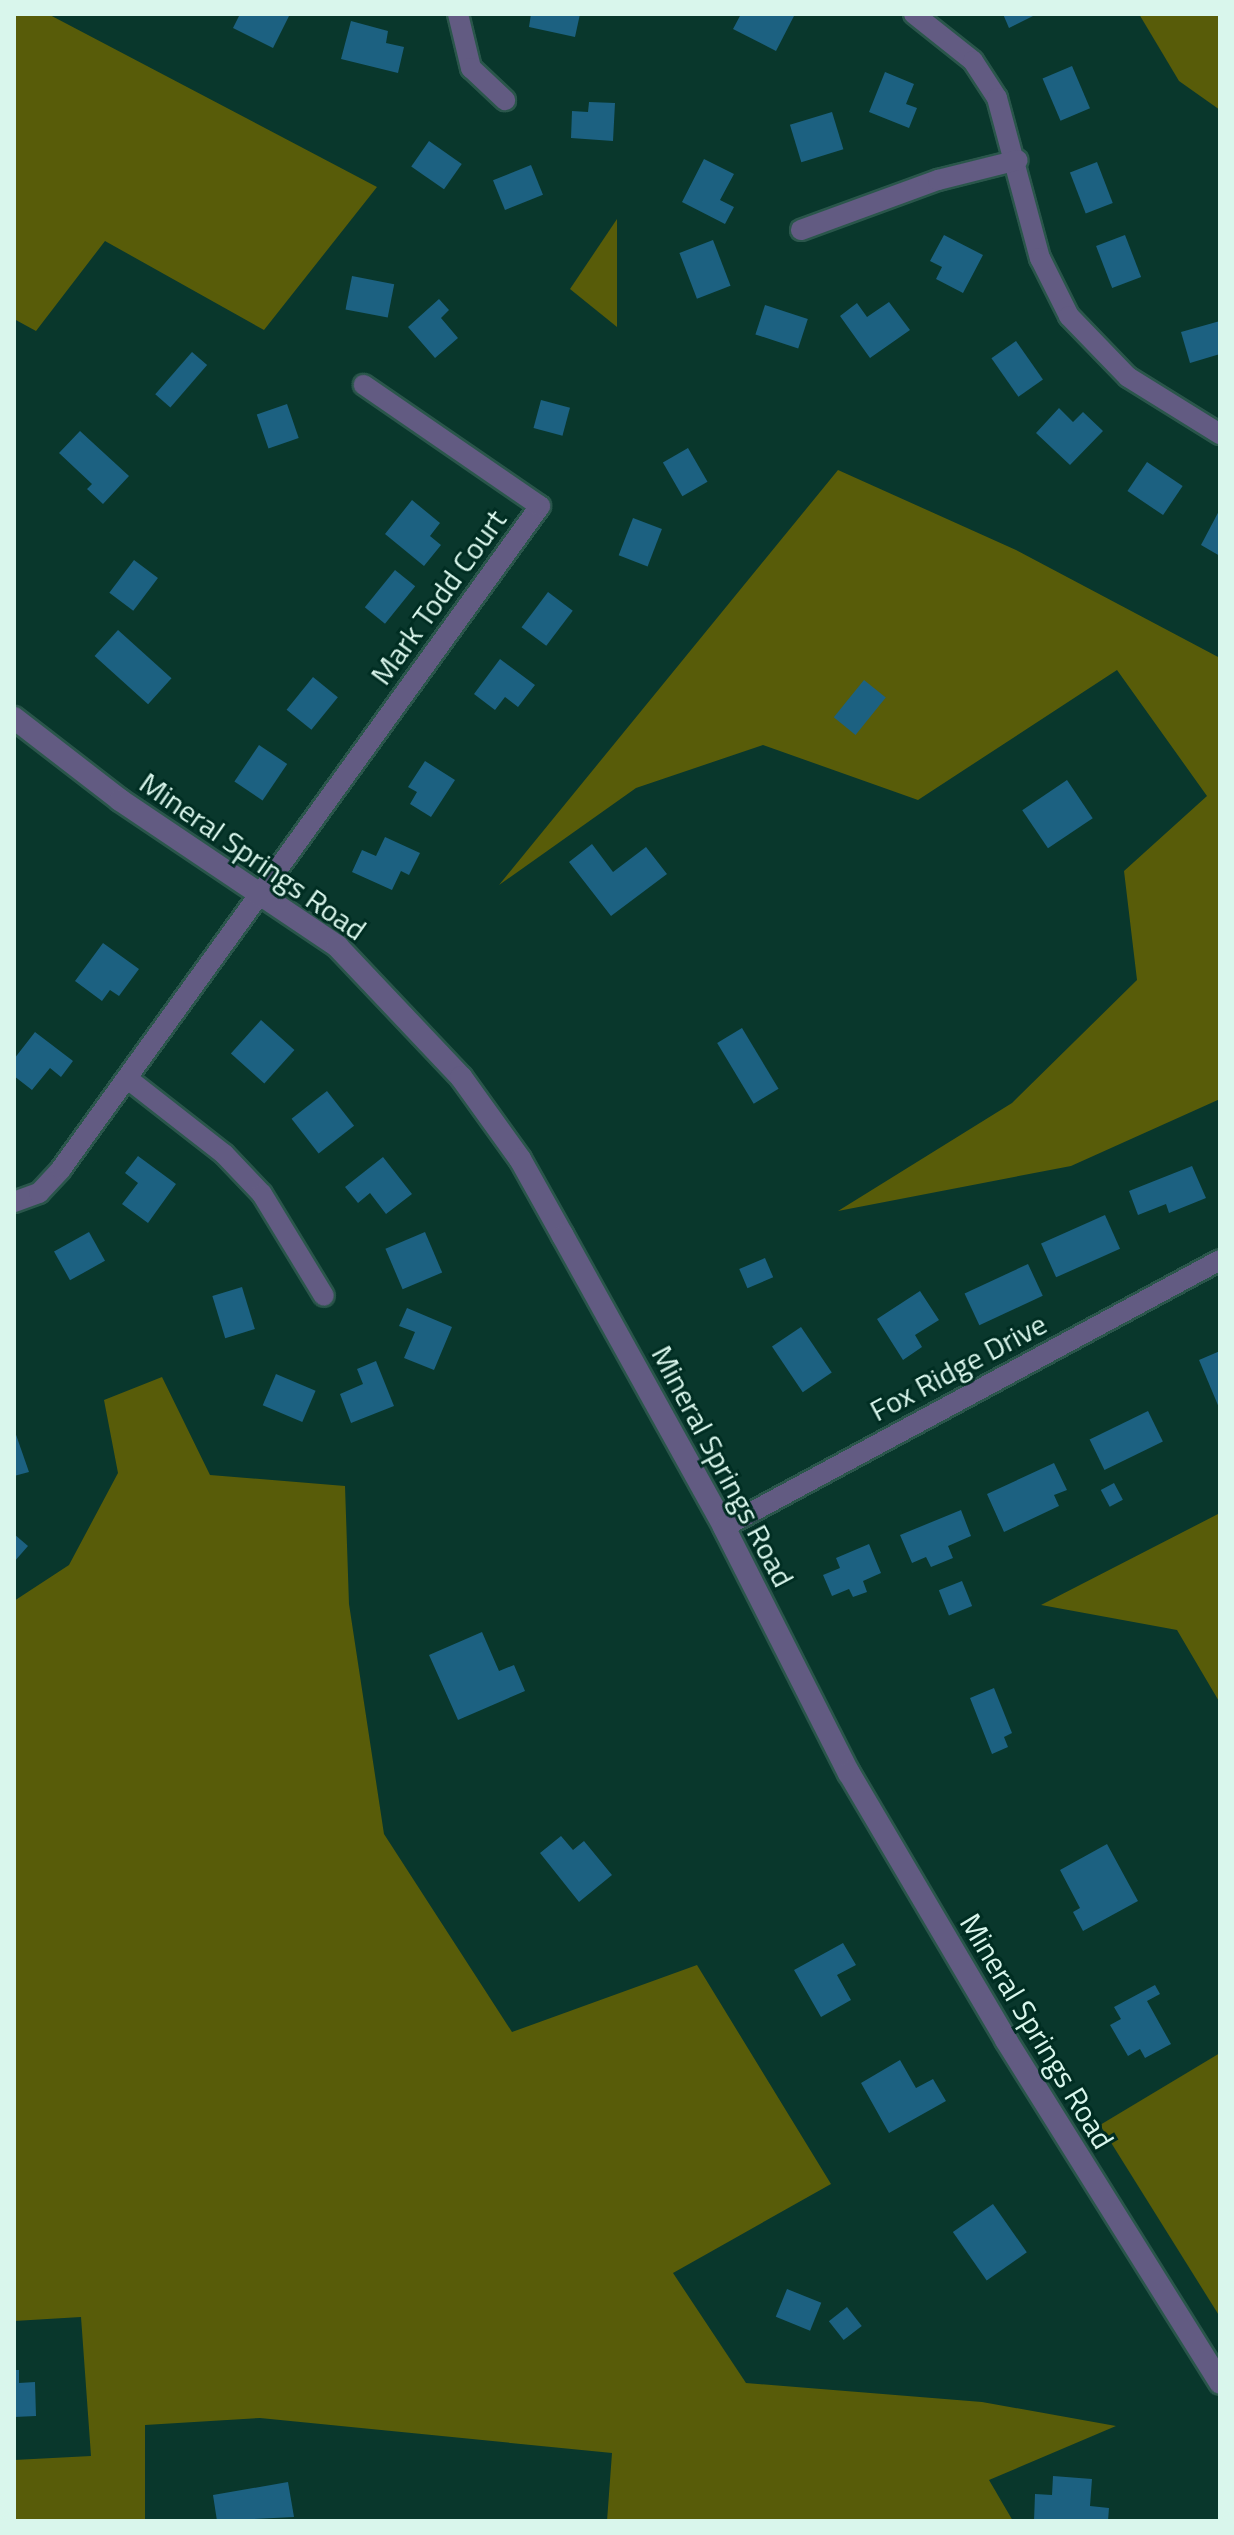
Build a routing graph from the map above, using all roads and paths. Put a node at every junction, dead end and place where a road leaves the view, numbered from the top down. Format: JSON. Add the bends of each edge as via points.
{"nodes":[{"id":1,"x":458,"y":14,"type":"edge"},
{"id":2,"x":914,"y":14,"type":"edge"},
{"id":3,"x":505,"y":100,"type":"dead end"},
{"id":4,"x":1018,"y":160,"type":"junction"},
{"id":5,"x":801,"y":230,"type":"dead end"},
{"id":6,"x":364,"y":385,"type":"dead end"},
{"id":7,"x":1220,"y":434,"type":"edge"},
{"id":8,"x":14,"y":718,"type":"edge"},
{"id":9,"x":260,"y":897,"type":"junction"},
{"id":10,"x":128,"y":1079,"type":"junction"},
{"id":11,"x":14,"y":1202,"type":"edge"},
{"id":12,"x":1220,"y":1260,"type":"edge"},
{"id":13,"x":324,"y":1296,"type":"dead end"},
{"id":14,"x":724,"y":1527,"type":"junction"},
{"id":15,"x":1220,"y":2383,"type":"edge"}],
"edges":[{"from":1,"to":3,"type":"street","via":[[471,68]]},
{"from":2,"to":4,"type":"street","via":[[973,61],[997,98]]},
{"from":4,"to":5,"type":"street","via":[[938,180]]},
{"from":4,"to":7,"type":"street","via":[[1040,258],[1069,316],[1128,377]]},
{"from":6,"to":9,"type":"street","name":"Mark Todd Court","via":[[540,506]]},
{"from":8,"to":9,"type":"street","name":"Mineral Springs Road"},
{"from":9,"to":10,"type":"street"},
{"from":9,"to":14,"type":"street","name":"Mineral Springs Road","via":[[337,946],[461,1077],[520,1159]]},
{"from":10,"to":11,"type":"street","via":[[39,1193]]},
{"from":10,"to":13,"type":"street","via":[[224,1154],[262,1194]]},
{"from":12,"to":14,"type":"street","name":"Fox Ridge Drive"},
{"from":14,"to":15,"type":"street","name":"Mineral Springs Road","via":[[849,1773],[1006,2040]]}]}
